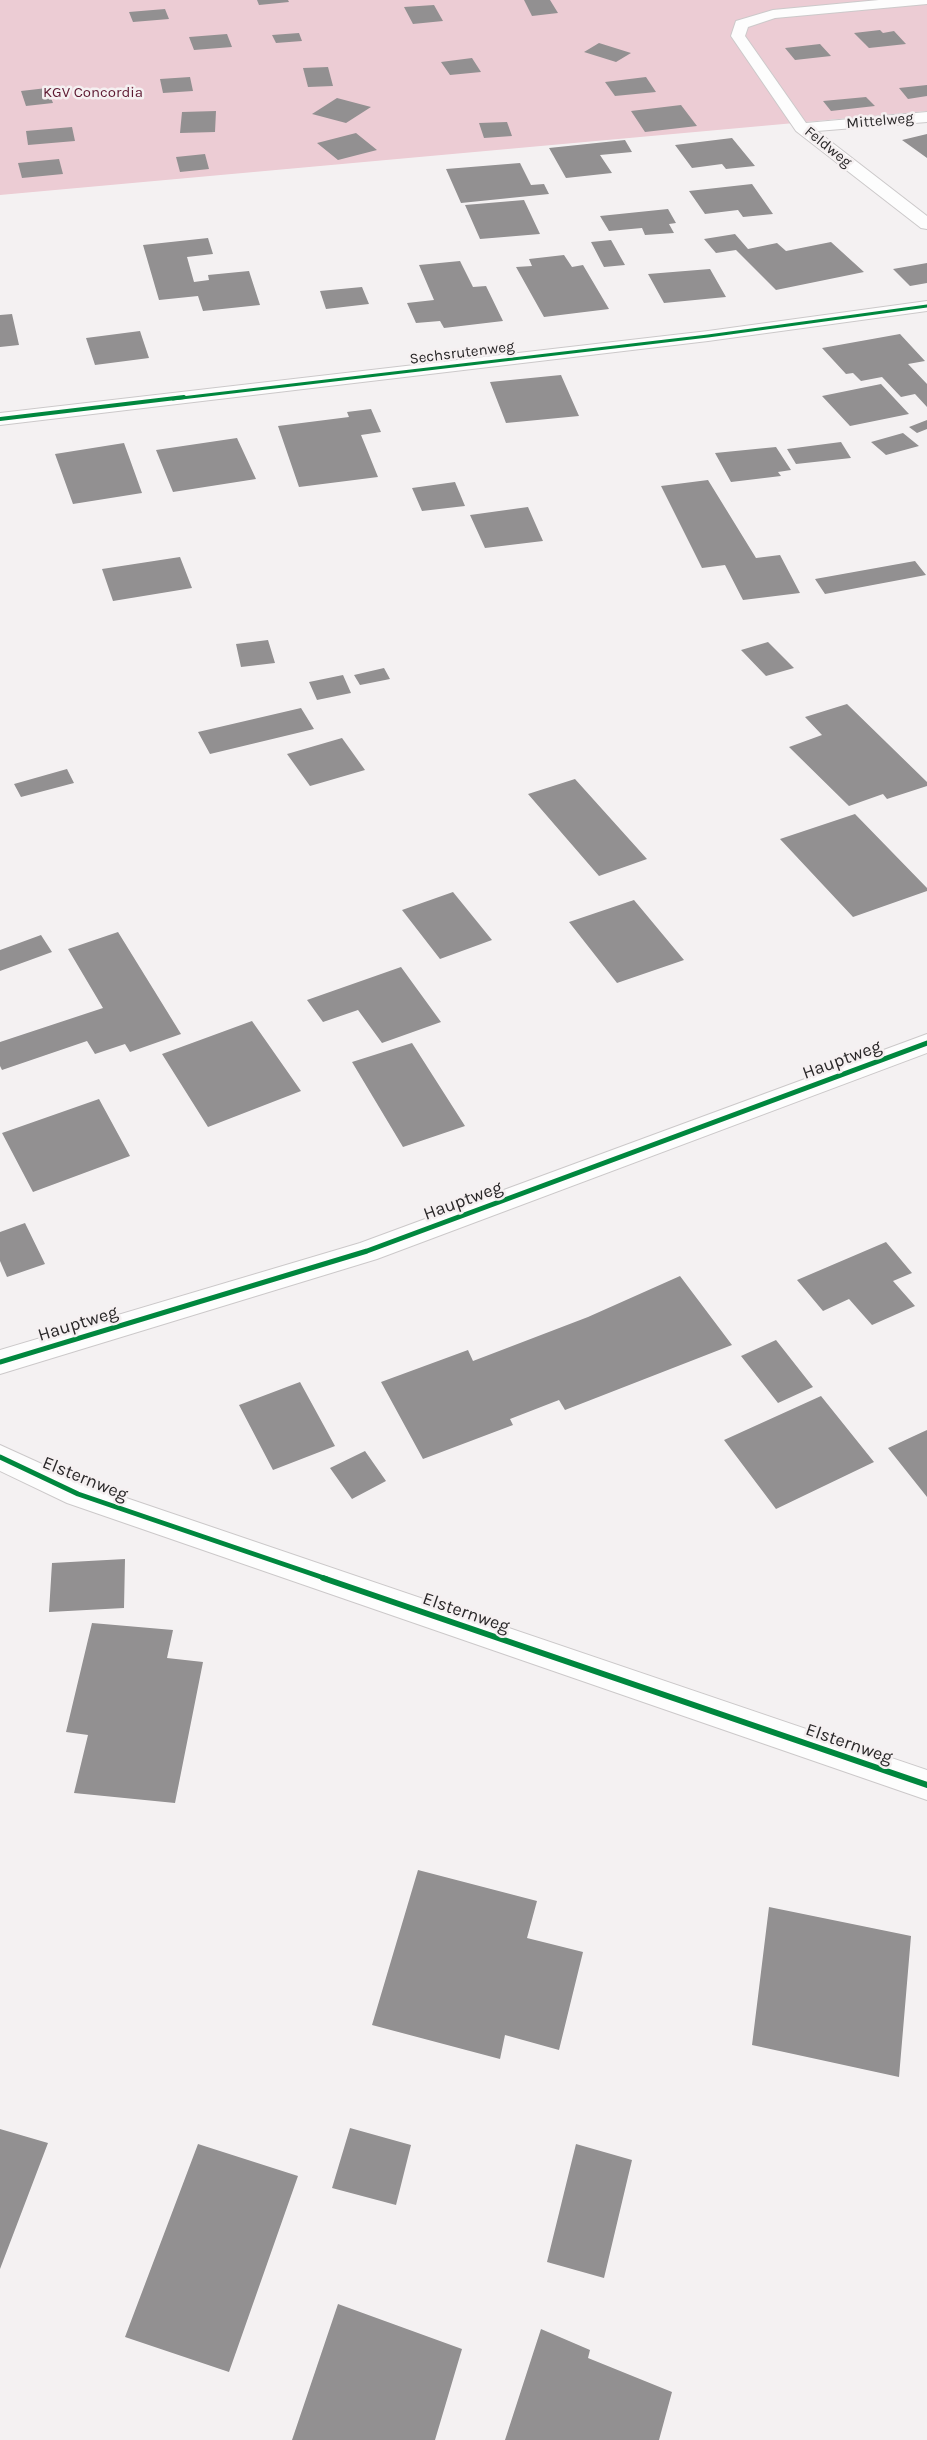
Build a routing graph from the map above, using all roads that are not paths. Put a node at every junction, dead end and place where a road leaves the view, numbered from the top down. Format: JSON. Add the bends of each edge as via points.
{"nodes":[{"id":1,"x":927,"y":0,"type":"edge"},
{"id":2,"x":927,"y":117,"type":"edge"},
{"id":3,"x":802,"y":128,"type":"junction"},
{"id":4,"x":927,"y":224,"type":"edge"},
{"id":5,"x":927,"y":306,"type":"edge"},
{"id":6,"x":0,"y":419,"type":"edge"},
{"id":7,"x":927,"y":1043,"type":"edge"},
{"id":8,"x":0,"y":1362,"type":"edge"},
{"id":9,"x":0,"y":1457,"type":"edge"},
{"id":10,"x":927,"y":1785,"type":"edge"}],
"edges":[{"from":1,"to":3,"type":"street","name":"Feldweg","via":[[773,14],[741,24],[738,36]]},
{"from":2,"to":3,"type":"street","name":"Mittelweg"},
{"from":3,"to":4,"type":"street","name":"Feldweg"},
{"from":5,"to":6,"type":"street","name":"Sechsrutenweg","via":[[699,337]]},
{"from":7,"to":8,"type":"street","name":"Hauptweg","via":[[367,1251]]},
{"from":9,"to":10,"type":"street","name":"Elsternweg","via":[[78,1494]]}]}
